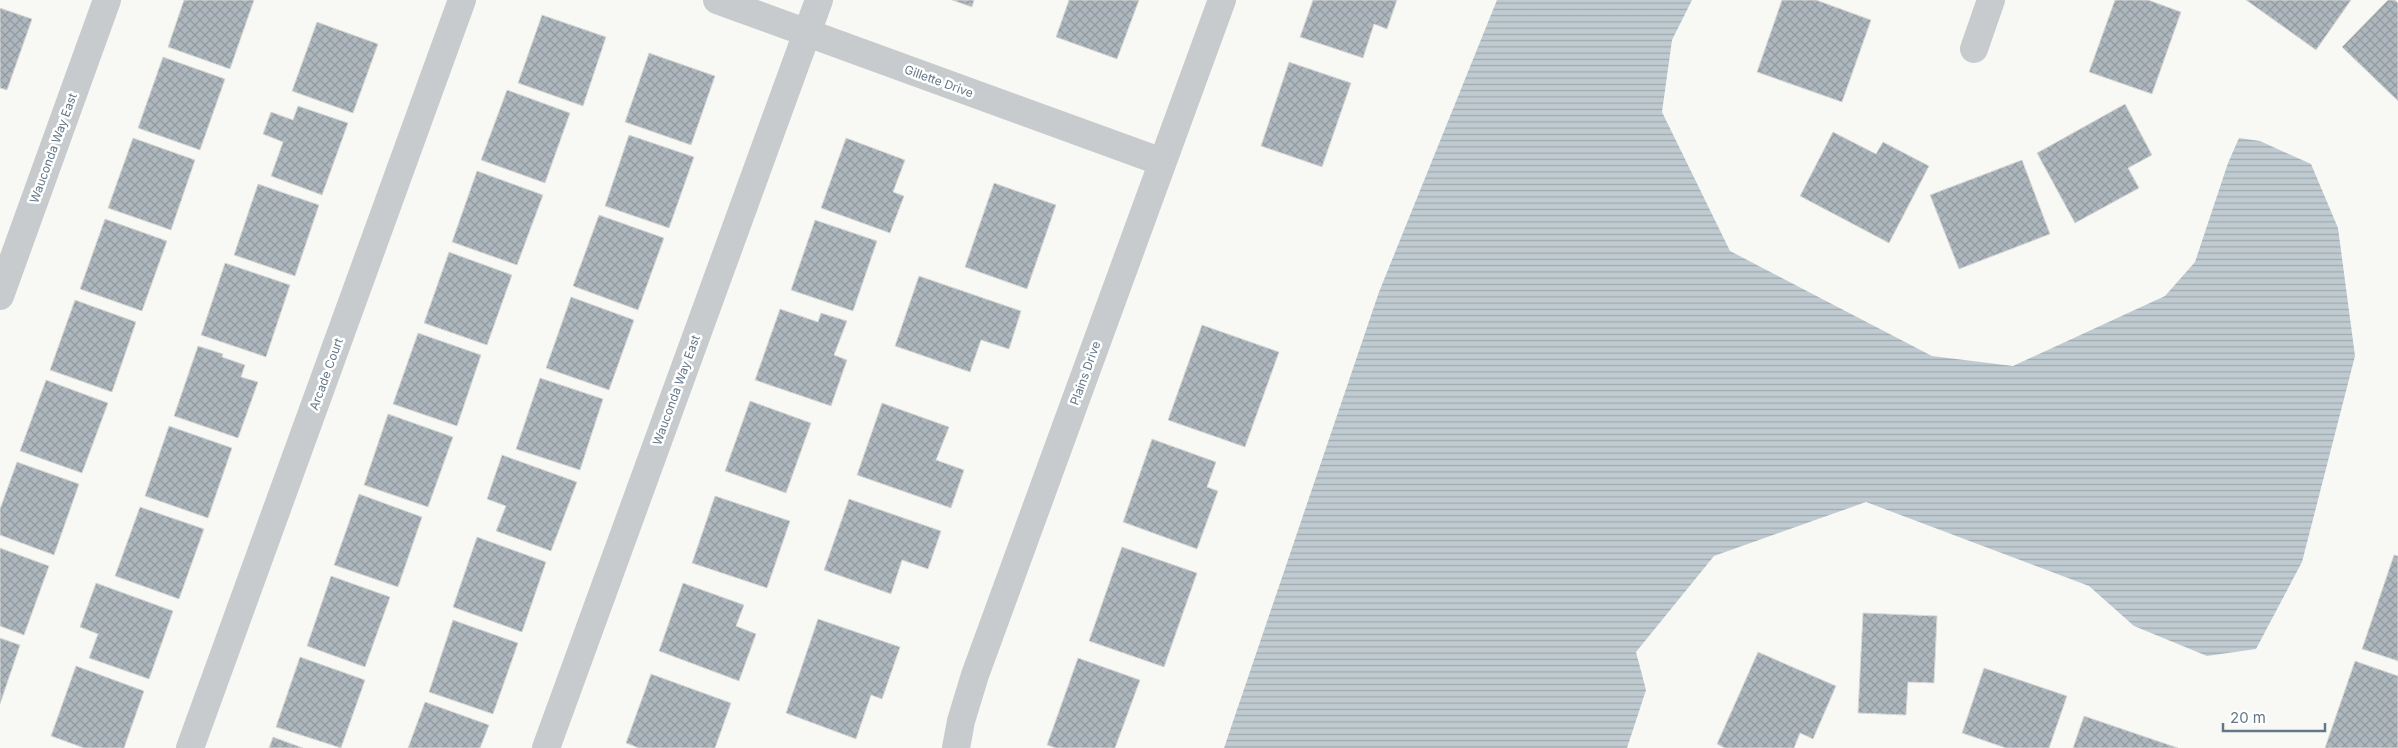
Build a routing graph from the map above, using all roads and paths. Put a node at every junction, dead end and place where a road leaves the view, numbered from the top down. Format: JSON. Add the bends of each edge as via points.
{"nodes":[{"id":1,"x":107,"y":0,"type":"edge"},
{"id":2,"x":462,"y":0,"type":"edge"},
{"id":3,"x":717,"y":0,"type":"edge"},
{"id":4,"x":819,"y":0,"type":"edge"},
{"id":5,"x":1222,"y":0,"type":"edge"},
{"id":6,"x":1992,"y":0,"type":"edge"},
{"id":7,"x":807,"y":32,"type":"junction"},
{"id":8,"x":1974,"y":49,"type":"dead end"},
{"id":9,"x":1162,"y":162,"type":"junction"},
{"id":10,"x":0,"y":296,"type":"edge"},
{"id":11,"x":190,"y":748,"type":"edge"},
{"id":12,"x":546,"y":748,"type":"edge"},
{"id":13,"x":956,"y":748,"type":"edge"}],
"edges":[{"from":1,"to":10,"type":"street","name":"Wauconda Way East"},
{"from":2,"to":11,"type":"street","name":"Arcade Court"},
{"from":3,"to":7,"type":"street","name":"Gillette Drive"},
{"from":4,"to":7,"type":"street","name":"Wauconda Way East"},
{"from":5,"to":9,"type":"street","name":"Plains Drive"},
{"from":6,"to":8,"type":"street"},
{"from":7,"to":9,"type":"street","name":"Gillette Drive"},
{"from":7,"to":12,"type":"street","name":"Wauconda Way East"},
{"from":9,"to":13,"type":"street","name":"Plains Drive","via":[[975,675]]}]}
